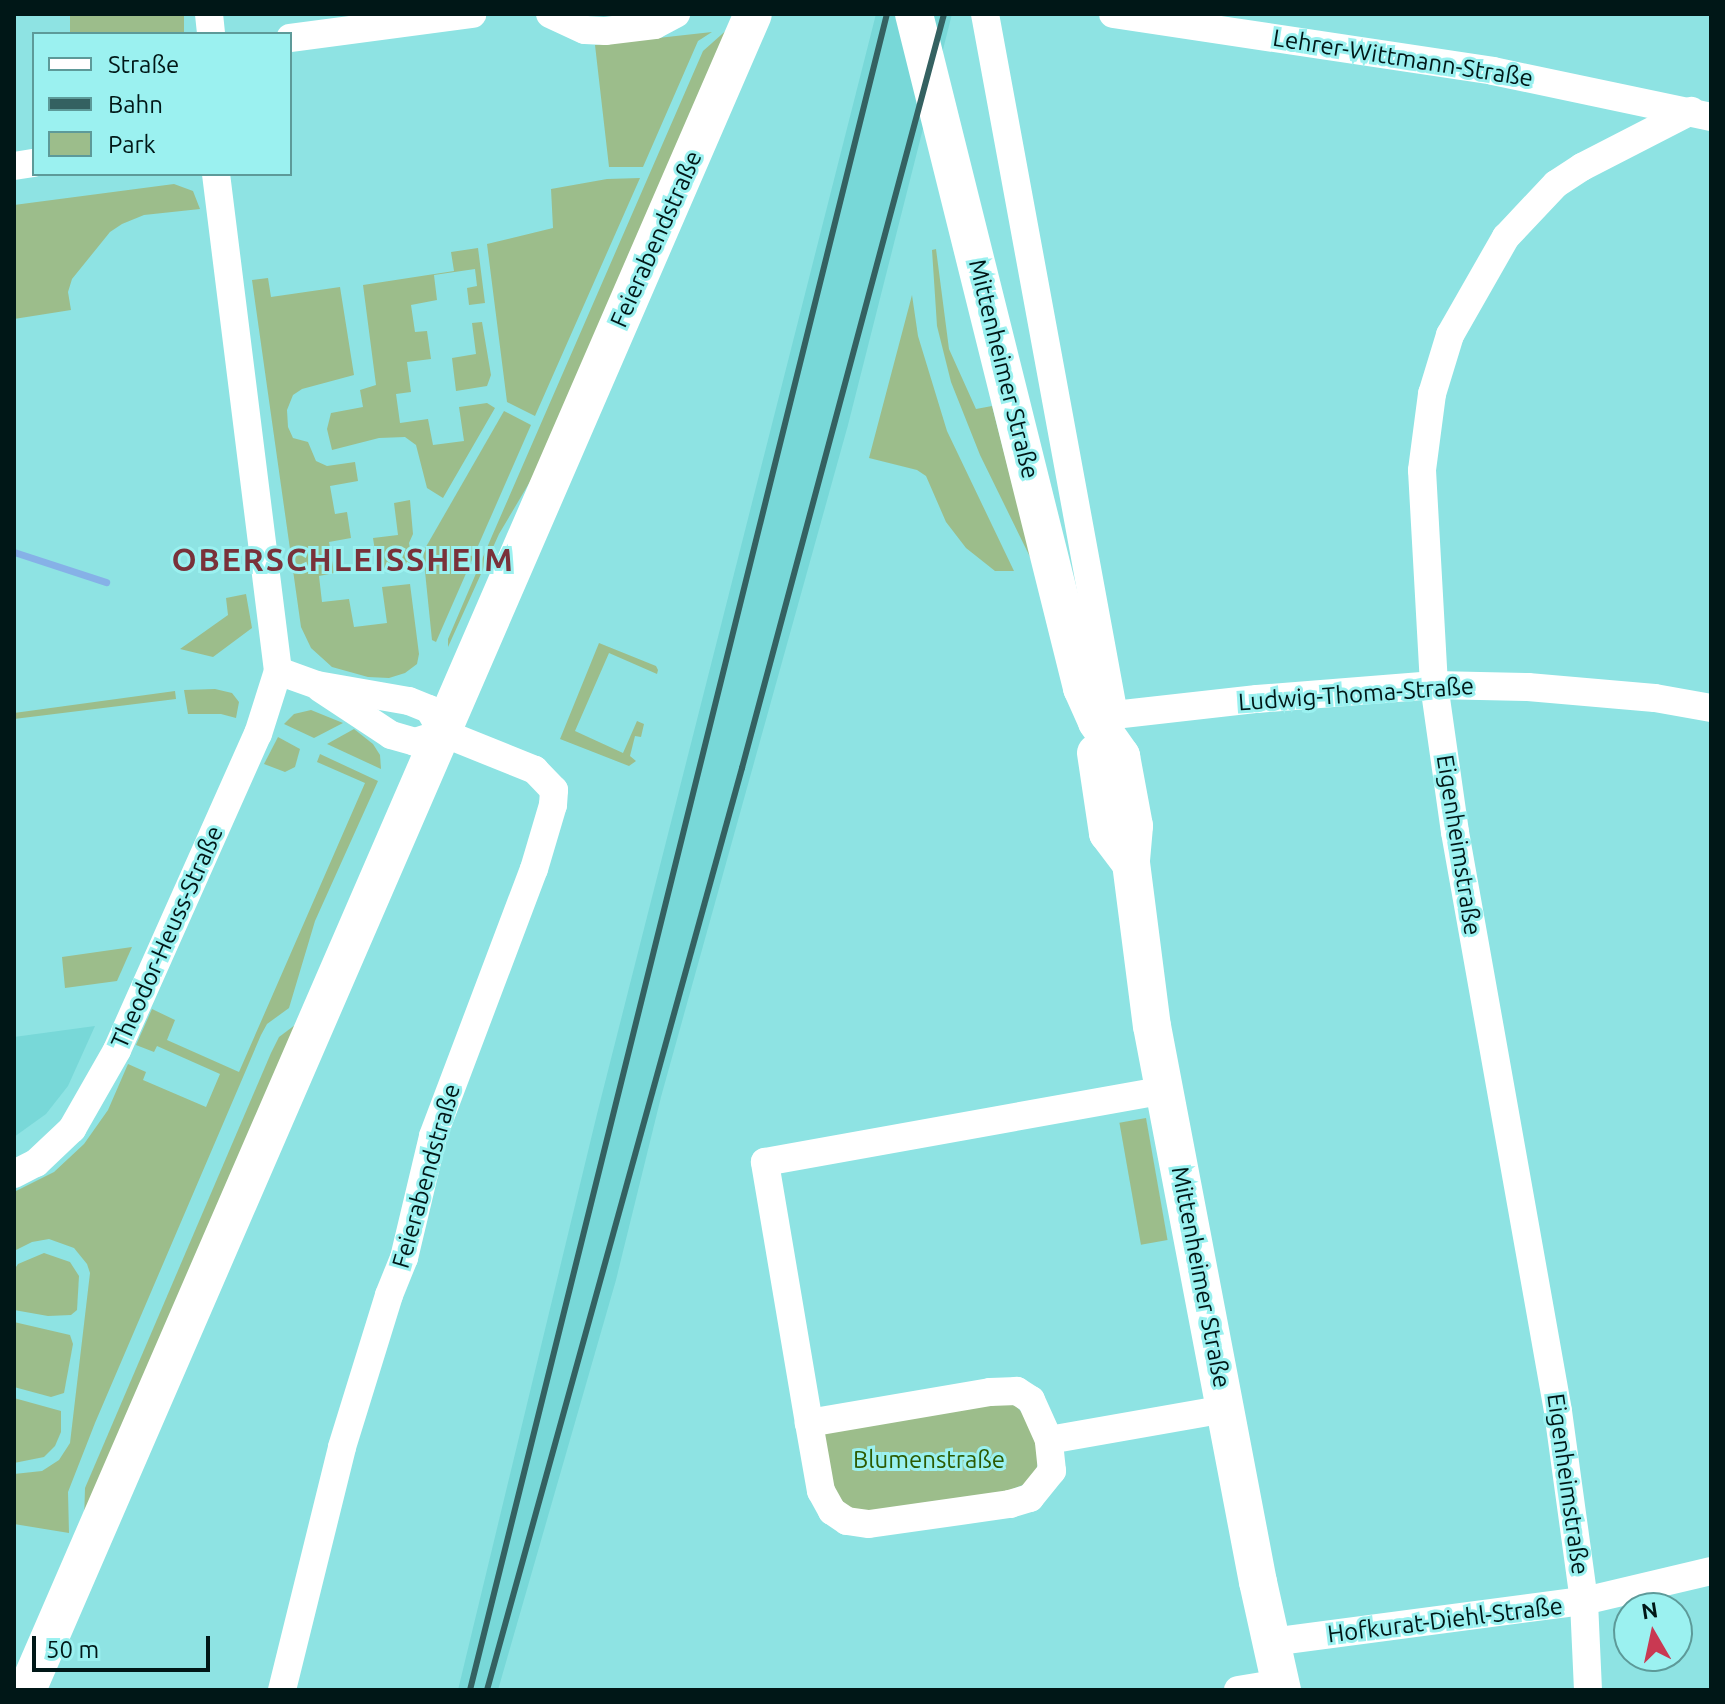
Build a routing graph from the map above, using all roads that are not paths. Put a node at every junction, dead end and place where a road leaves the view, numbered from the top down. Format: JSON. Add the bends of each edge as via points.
{"nodes":[{"id":1,"x":472,"y":14,"type":"edge"},
{"id":2,"x":550,"y":14,"type":"edge"},
{"id":3,"x":676,"y":14,"type":"edge"},
{"id":4,"x":753,"y":14,"type":"edge"},
{"id":5,"x":914,"y":14,"type":"edge"},
{"id":6,"x":985,"y":14,"type":"edge"},
{"id":7,"x":1113,"y":14,"type":"edge"},
{"id":8,"x":292,"y":38,"type":"edge"},
{"id":9,"x":1701,"y":114,"type":"edge"},
{"id":10,"x":216,"y":176,"type":"edge"},
{"id":11,"x":278,"y":671,"type":"junction"},
{"id":12,"x":1434,"y":685,"type":"junction"},
{"id":13,"x":1711,"y":708,"type":"edge"},
{"id":14,"x":1105,"y":718,"type":"junction"},
{"id":15,"x":429,"y":728,"type":"junction"},
{"id":16,"x":1166,"y":1090,"type":"junction"},
{"id":17,"x":14,"y":1174,"type":"edge"},
{"id":18,"x":1225,"y":1409,"type":"junction"},
{"id":19,"x":809,"y":1423,"type":"junction"},
{"id":20,"x":1049,"y":1440,"type":"junction"},
{"id":21,"x":1711,"y":1571,"type":"edge"},
{"id":22,"x":1584,"y":1601,"type":"junction"},
{"id":23,"x":1271,"y":1642,"type":"junction"},
{"id":24,"x":1281,"y":1687,"type":"edge"},
{"id":25,"x":27,"y":1690,"type":"edge"},
{"id":26,"x":282,"y":1690,"type":"edge"},
{"id":27,"x":1238,"y":1690,"type":"edge"},
{"id":28,"x":1588,"y":1690,"type":"edge"}],
"edges":[{"from":1,"to":8,"type":"street"},
{"from":2,"to":3,"type":"street","via":[[585,30],[605,31],[655,25]]},
{"from":4,"to":15,"type":"main road","name":"Feierabendstraße","via":[[536,518]]},
{"from":5,"to":14,"type":"main road","name":"Mittenheimer Straße","via":[[1082,688]]},
{"from":6,"to":14,"type":"street","name":"Mittenheimer Straße","via":[[1022,199]]},
{"from":7,"to":9,"type":"street","name":"Lehrer-Wittmann-Straße","via":[[1493,71]]},
{"from":9,"to":12,"type":"street","name":"Eigenheimstraße","via":[[1607,153],[1556,184],[1506,237],[1450,335],[1432,394],[1422,470]]},
{"from":10,"to":11,"type":"street","name":"Theodor-Heuss-Straße"},
{"from":11,"to":15,"type":"street","via":[[317,685],[378,693]]},
{"from":11,"to":17,"type":"street","name":"Theodor-Heuss-Straße","via":[[258,734],[117,1050],[72,1129],[36,1163]]},
{"from":12,"to":13,"type":"street","name":"Ludwig-Thoma-Straße","via":[[1528,687]]},
{"from":12,"to":14,"type":"street","name":"Ludwig-Thoma-Straße"},
{"from":12,"to":22,"type":"street","name":"Eigenheimstraße","via":[[1455,832],[1558,1411]]},
{"from":14,"to":16,"type":"main road","name":"Mittenheimer Straße","via":[[1096,758],[1108,833],[1131,863],[1152,1026]]},
{"from":15,"to":25,"type":"main road","name":"Feierabendstraße","via":[[332,935],[306,1042]]},
{"from":15,"to":26,"type":"street","name":"Feierabendstraße","via":[[535,770],[554,790],[553,805],[433,1136],[404,1258],[342,1447]]},
{"from":16,"to":18,"type":"main road","name":"Mittenheimer Straße"},
{"from":16,"to":19,"type":"street","via":[[757,1163]]},
{"from":18,"to":20,"type":"street"},
{"from":18,"to":23,"type":"main road","name":"Mittenheimer Straße"},
{"from":19,"to":20,"type":"street","via":[[1017,1391],[1031,1400]]},
{"from":19,"to":20,"type":"street","via":[[826,1501],[847,1521],[869,1524],[1030,1498],[1052,1471]]},
{"from":21,"to":22,"type":"street","name":"Hofkurat-Diehl-Straße"},
{"from":22,"to":23,"type":"street","name":"Hofkurat-Diehl-Straße"},
{"from":22,"to":28,"type":"street","name":"Eigenheimstraße"},
{"from":23,"to":24,"type":"main road","name":"Mittenheimer Straße"},
{"from":24,"to":27,"type":"street"}]}
